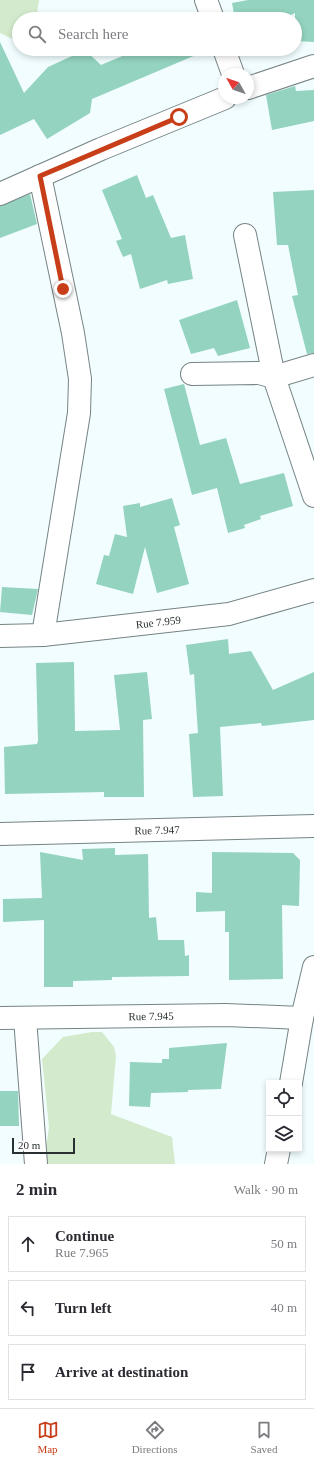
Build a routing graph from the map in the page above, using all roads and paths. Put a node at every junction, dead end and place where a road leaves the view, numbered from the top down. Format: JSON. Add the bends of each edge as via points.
{"nodes":[{"id":1,"x":206,"y":0,"type":"edge"},
{"id":2,"x":210,"y":12,"type":"edge"},
{"id":3,"x":227,"y":56,"type":"edge"},
{"id":4,"x":314,"y":66,"type":"edge"},
{"id":5,"x":231,"y":68,"type":"edge"},
{"id":6,"x":254,"y":86,"type":"edge"},
{"id":7,"x":218,"y":101,"type":"edge"},
{"id":8,"x":40,"y":176,"type":"junction"},
{"id":9,"x":0,"y":194,"type":"edge"},
{"id":10,"x":245,"y":236,"type":"dead end"},
{"id":11,"x":314,"y":366,"type":"edge"},
{"id":12,"x":192,"y":374,"type":"dead end"},
{"id":13,"x":274,"y":377,"type":"junction"},
{"id":14,"x":314,"y":496,"type":"edge"},
{"id":15,"x":314,"y":590,"type":"edge"},
{"id":16,"x":43,"y":635,"type":"junction"},
{"id":17,"x":0,"y":636,"type":"edge"},
{"id":18,"x":314,"y":826,"type":"edge"},
{"id":19,"x":0,"y":834,"type":"edge"},
{"id":20,"x":314,"y":967,"type":"edge"},
{"id":21,"x":0,"y":1018,"type":"edge"},
{"id":22,"x":25,"y":1018,"type":"junction"},
{"id":23,"x":302,"y":1018,"type":"junction"},
{"id":24,"x":291,"y":1080,"type":"edge"},
{"id":25,"x":278,"y":1152,"type":"edge"},
{"id":26,"x":36,"y":1164,"type":"edge"},
{"id":27,"x":276,"y":1164,"type":"edge"}],
"edges":[{"from":1,"to":2,"type":"street"},
{"from":3,"to":5,"type":"street"},
{"from":4,"to":6,"type":"street"},
{"from":7,"to":8,"type":"street"},
{"from":8,"to":9,"type":"street"},
{"from":8,"to":16,"type":"street","via":[[73,333],[80,379],[79,413]]},
{"from":10,"to":13,"type":"street"},
{"from":11,"to":13,"type":"street"},
{"from":12,"to":13,"type":"street","via":[[252,373]]},
{"from":13,"to":14,"type":"street"},
{"from":15,"to":16,"type":"street","name":"Rue 7.959","via":[[229,614]]},
{"from":16,"to":17,"type":"street","name":"Rue 7.959"},
{"from":18,"to":19,"type":"street","name":"Rue 7.947"},
{"from":20,"to":23,"type":"street"},
{"from":21,"to":22,"type":"street","name":"Rue 7.945"},
{"from":22,"to":23,"type":"street","name":"Rue 7.945","via":[[226,1015]]},
{"from":22,"to":26,"type":"street"},
{"from":23,"to":24,"type":"street"},
{"from":25,"to":27,"type":"street"}]}
